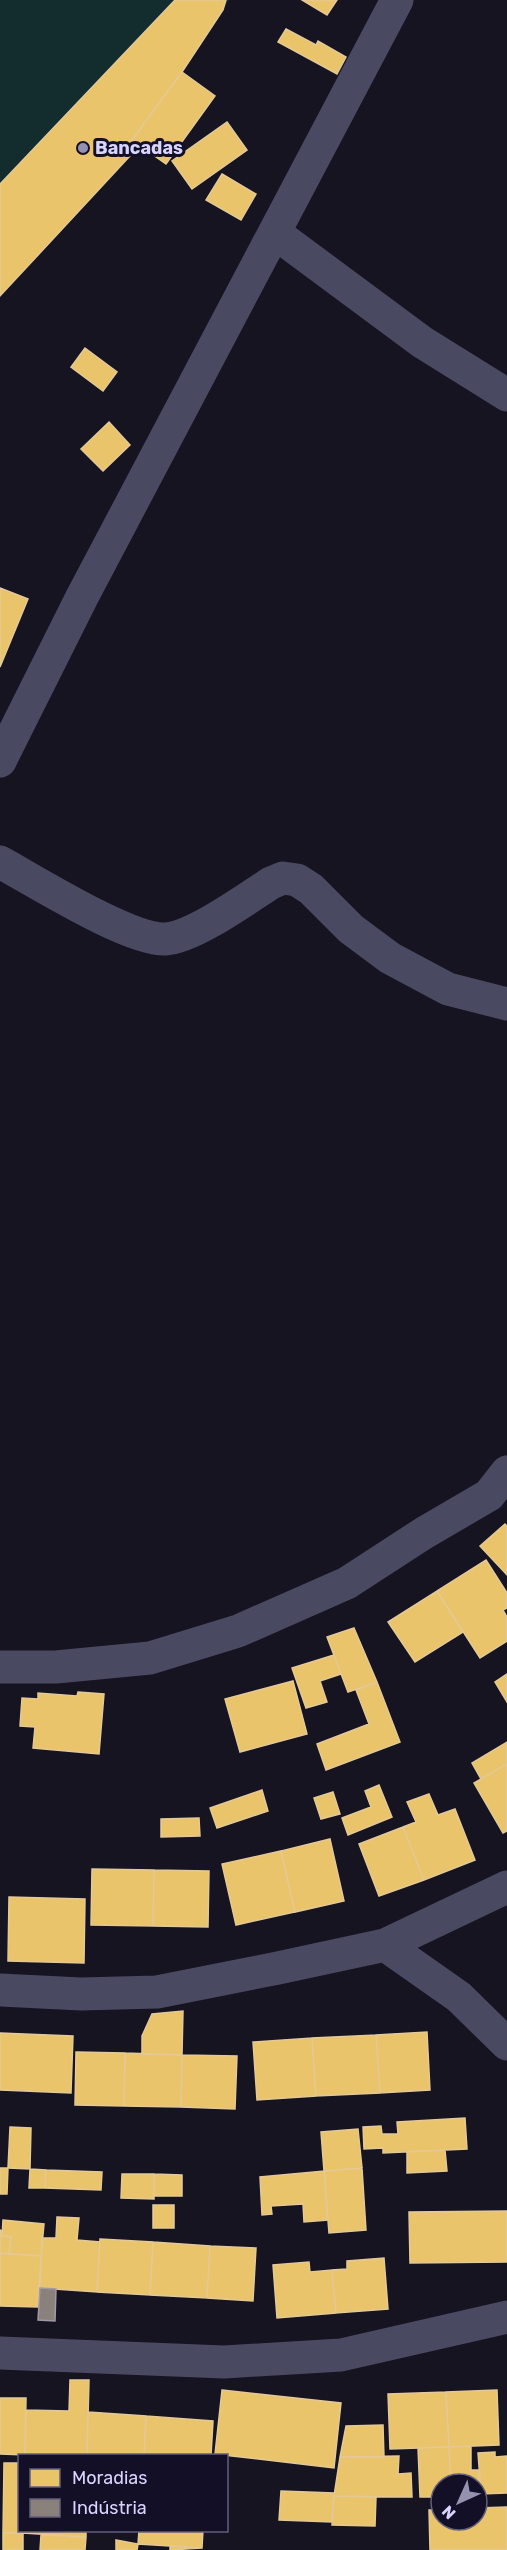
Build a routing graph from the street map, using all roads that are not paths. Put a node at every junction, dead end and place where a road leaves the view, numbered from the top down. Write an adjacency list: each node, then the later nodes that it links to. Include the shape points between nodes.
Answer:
1 (397, 0): 2 (street)
2 (275, 232): 3 (street, via 423,342); 4 (street)
3 (507, 395)
4 (0, 761)
5 (0, 862): 6 (street, via 128,932 166,939 202,926 271,883 283,878 297,880 390,958 448,989)
6 (507, 1004)
7 (501, 1494): 8 (street, via 424,1533 347,1583 238,1631 150,1658 56,1667)
8 (0, 1667)
9 (507, 1887): 10 (street)
10 (385, 1945): 11 (street, via 157,1992); 12 (street, via 459,1997)
11 (0, 1990)
12 (507, 2044)
13 (507, 2317): 14 (street, via 341,2355 224,2362)
14 (0, 2353)

